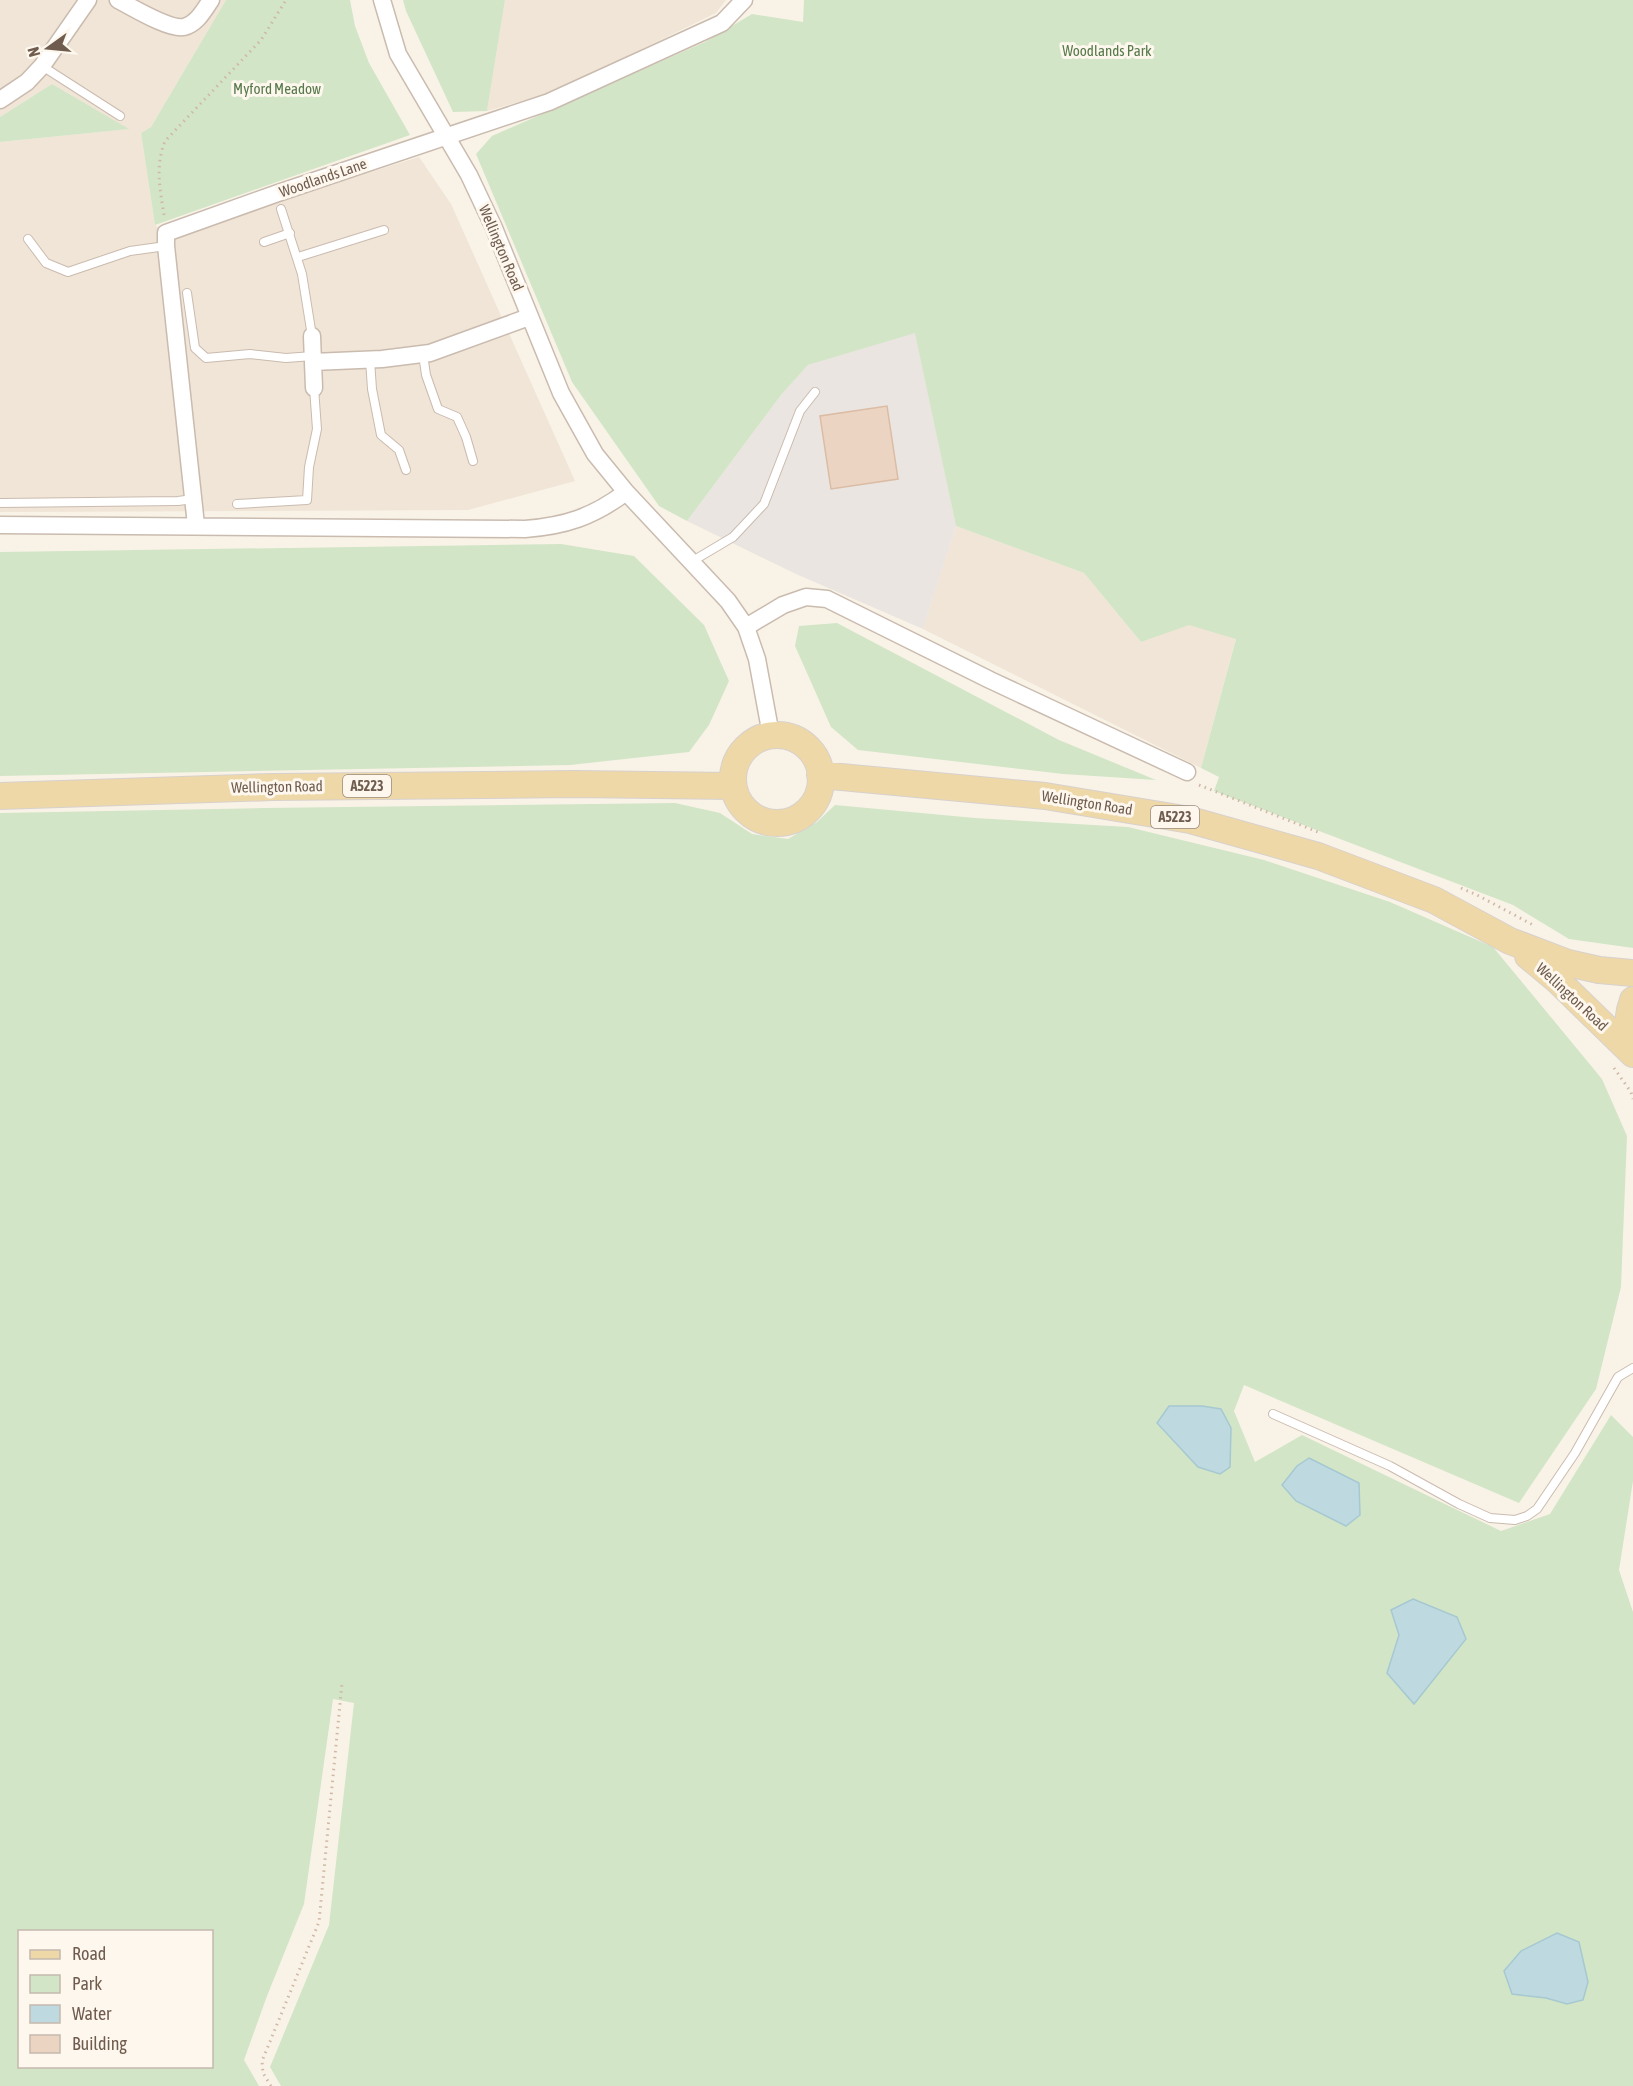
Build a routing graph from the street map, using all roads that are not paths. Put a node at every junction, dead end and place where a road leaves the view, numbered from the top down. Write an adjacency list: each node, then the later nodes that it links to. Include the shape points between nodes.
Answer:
1 (88, 0): 6 (street)
2 (118, 0): 3 (street, via 169,25 183,27 197,19)
3 (211, 0)
4 (382, 0): 9 (street, Wellington Road, via 398,54)
5 (744, 0): 9 (street, Woodlands Lane, via 722,23 549,102)
6 (42, 66): 7 (street); 8 (lane)
7 (0, 100)
8 (120, 116)
9 (447, 136): 14 (street, Woodlands Lane, via 278,193); 18 (street, Wellington Road, via 494,228)
10 (281, 209): 12 (lane)
11 (384, 230): 16 (lane)
12 (290, 233): 15 (lane); 16 (lane)
13 (28, 239): 14 (lane, via 46,262 68,272)
14 (166, 240): 28 (street)
15 (264, 242)
16 (298, 257): 19 (lane)
17 (187, 293): 21 (lane, via 195,348 206,358 250,354)
18 (529, 316): 20 (street); 27 (street, Wellington Road, via 561,393 595,454)
19 (312, 336): 21 (street)
20 (423, 354): 22 (street); 25 (lane, via 438,409 458,417)
21 (313, 359): 22 (street); 23 (street)
22 (370, 360): 26 (lane, via 381,435 399,450)
23 (314, 388): 30 (lane, via 317,429 307,500)
24 (815, 392): 33 (lane, via 800,411 764,504 733,537)
25 (473, 461)
26 (406, 471)
27 (626, 492): 32 (street, via 593,514 553,527); 33 (street, Wellington Road)
28 (194, 499): 29 (lane); 32 (street)
29 (0, 503)
30 (237, 504)
31 (0, 525): 32 (street)
32 (196, 525)
33 (691, 562): 34 (street, Wellington Road, via 728,601)
34 (746, 627): 35 (street, Wellington Road, via 757,659); 36 (street, via 783,605 807,597 827,599)
35 (771, 735): 37 (main road, via 798,741 817,761); 38 (main road, via 746,747 733,772)
36 (1187, 772)
37 (820, 775): 38 (main road, via 819,790 803,814 775,823 748,812 738,801); 40 (main road, Wellington Road / A5223, via 1045,796 1190,820 1329,860 1434,900)
38 (733, 786): 39 (main road, Wellington Road / A5223, via 273,786)
39 (0, 796)
40 (1510, 941): 41 (main road, Wellington Road / A5223, via 1568,963); 44 (main road, Wellington Road / A5223, via 1557,980)
41 (1633, 973)
42 (1633, 1000): 43 (main road, via 1628,1021)
43 (1633, 1048)
44 (1633, 1054)
45 (1633, 1368): 46 (lane, via 1618,1377 1575,1453 1537,1509 1515,1520 1490,1518 1390,1466)
46 (1273, 1414)

